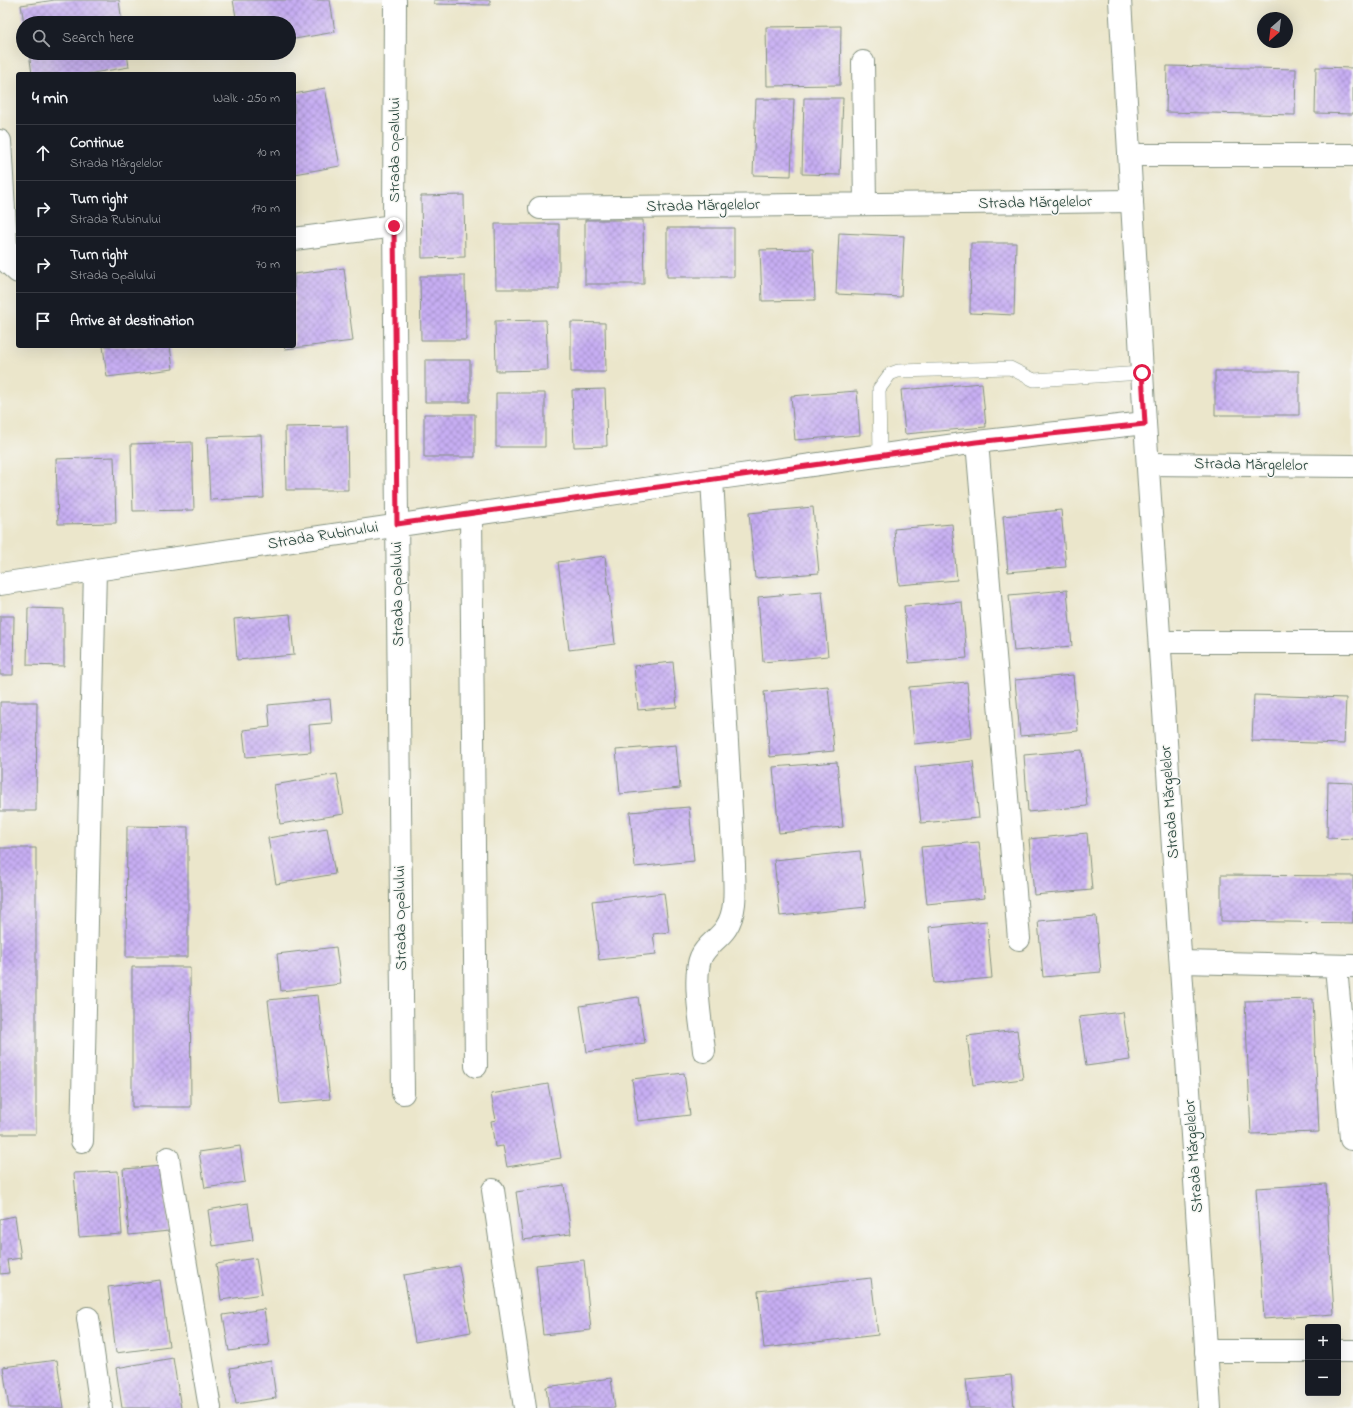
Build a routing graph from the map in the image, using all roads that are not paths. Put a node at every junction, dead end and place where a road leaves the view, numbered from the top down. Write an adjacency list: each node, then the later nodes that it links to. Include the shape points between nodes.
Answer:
1 (395, 0): 10 (street, Strada Opalului)
2 (1120, 0): 5 (street, Strada Mărgelelor)
3 (863, 62): 8 (street)
4 (0, 141): 12 (street, via 7,262)
5 (1129, 155): 6 (street); 7 (street, Strada Mărgelelor)
6 (1353, 155)
7 (1132, 201): 8 (street, Strada Mărgelelor); 13 (street, Strada Mărgelelor)
8 (865, 204): 9 (street, Strada Mărgelelor)
9 (540, 208)
10 (394, 226): 11 (street); 21 (street, Strada Opalului)
11 (296, 239)
12 (16, 270)
13 (1142, 373): 14 (street, Strada Mărgelelor); 16 (lane, via 1034,380 1010,368 898,371 890,374 879,389)
14 (1145, 424): 15 (street, Strada Rubinului); 17 (street, Strada Mărgelelor)
15 (976, 442): 16 (street, Strada Rubinului); 26 (street)
16 (880, 456): 19 (street, Strada Rubinului)
17 (1149, 464): 18 (street, Strada Mărgelelor); 24 (street, Strada Mărgelelor)
18 (1353, 466)
19 (712, 479): 20 (street, Strada Rubinului); 29 (street, via 734,905 726,928 711,942 701,957 697,971)
20 (471, 514): 21 (street, Strada Rubinului); 30 (street)
21 (397, 524): 22 (street, Strada Rubinului); 31 (street, Strada Opalului)
22 (96, 570): 23 (street, Strada Rubinului); 33 (street)
23 (0, 584)
24 (1160, 642): 25 (street); 27 (street, Strada Mărgelelor)
25 (1353, 642)
26 (1019, 939)
27 (1181, 962): 28 (street); 37 (street, Strada Mărgelelor)
28 (1345, 966): 32 (street)
29 (704, 1051)
30 (476, 1066)
31 (403, 1093)
32 (1351, 1139)
33 (82, 1141)
34 (168, 1158): 42 (street)
35 (493, 1190): 43 (street)
36 (88, 1318): 41 (street)
37 (1206, 1351): 38 (street); 44 (street, Strada Mărgelelor)
38 (1305, 1351)
39 (1341, 1351): 40 (street)
40 (1353, 1352)
41 (101, 1408)
42 (210, 1408)
43 (525, 1408)
44 (1210, 1408)

